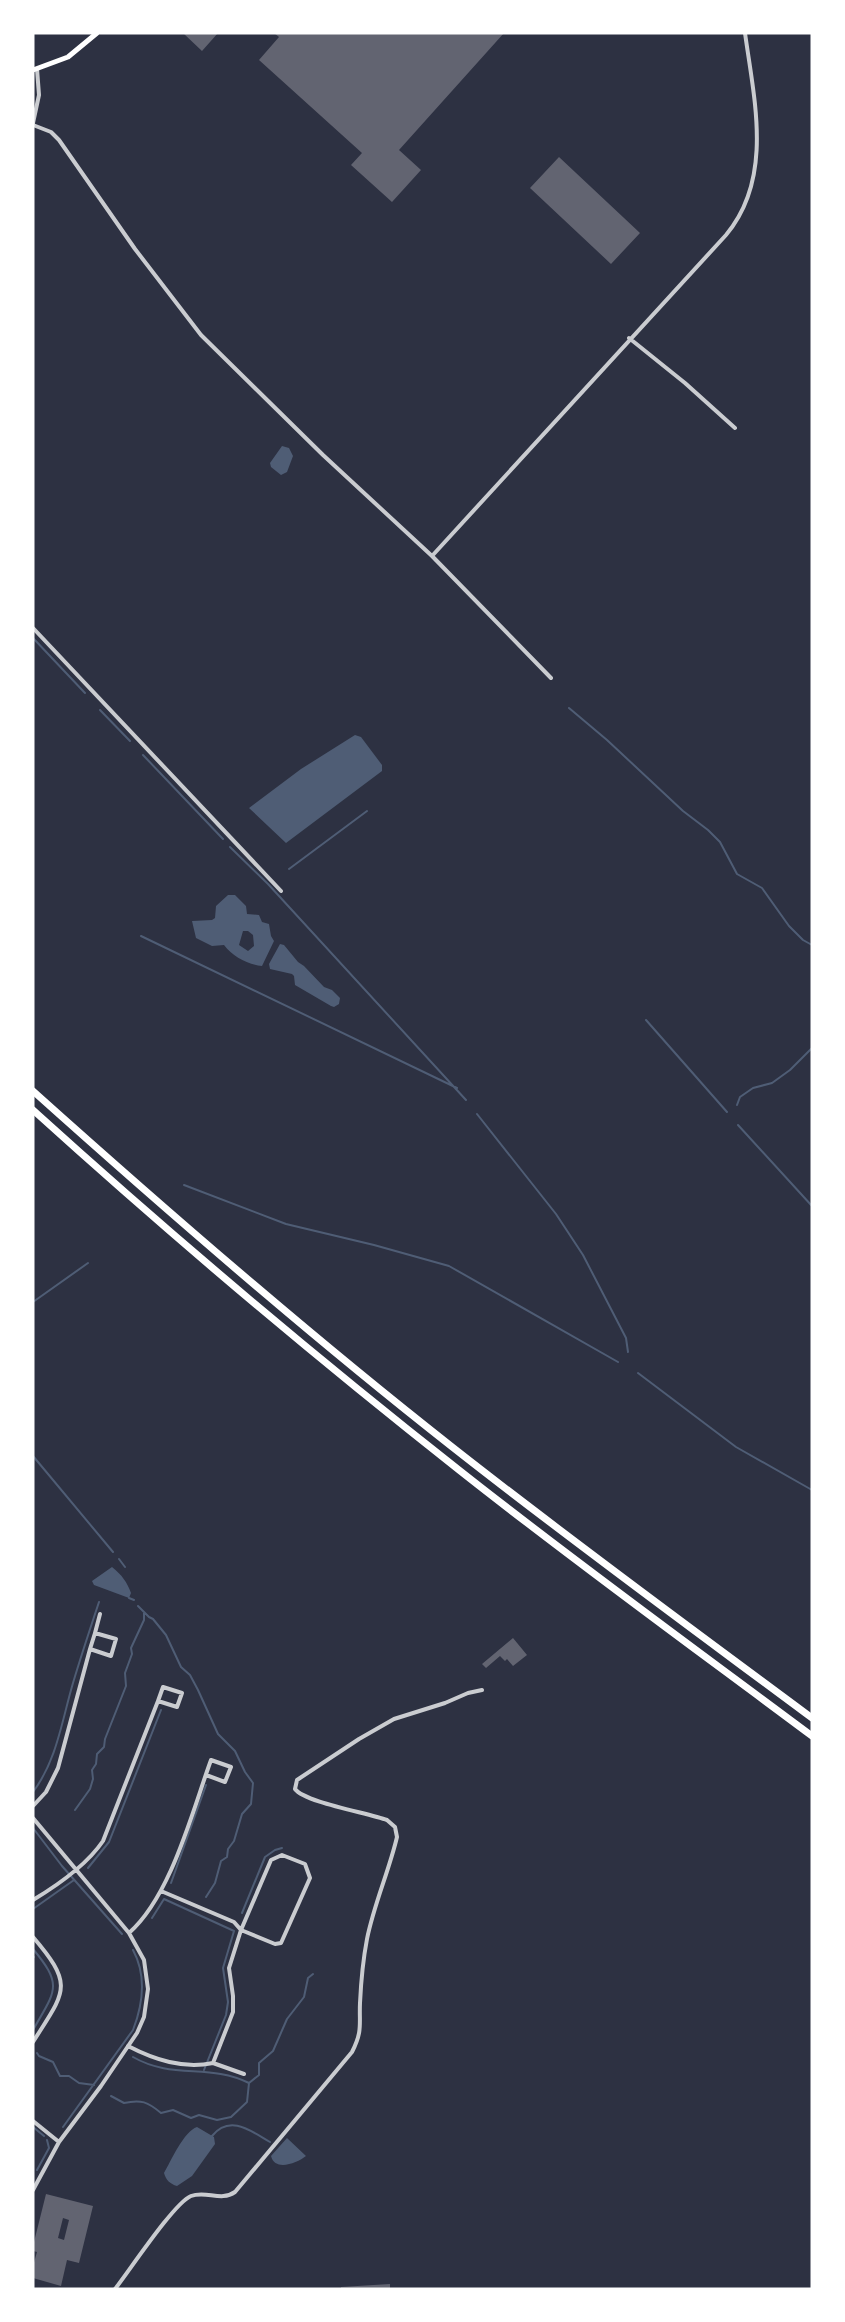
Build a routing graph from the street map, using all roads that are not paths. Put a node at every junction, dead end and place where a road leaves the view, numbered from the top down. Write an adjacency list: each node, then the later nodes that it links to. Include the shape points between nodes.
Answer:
1 (97, 33): 3 (main road, via 68,57)
2 (745, 33): 5 (street, via 757,136 756,160 746,201 726,235)
3 (35, 69): 4 (street, via 39,95)
4 (33, 124): 7 (street, via 59,140 201,335)
5 (629, 338): 6 (street); 7 (street)
6 (735, 428)
7 (432, 556): 9 (street)
8 (33, 627): 10 (street)
9 (551, 678)
10 (281, 891)
11 (33, 1091): 18 (highway, via 191,1232 406,1410)
12 (33, 1110): 19 (highway, via 182,1243 385,1411)
13 (100, 1614): 14 (street)
14 (95, 1633): 15 (street); 15 (street, via 116,1639 111,1656)
15 (90, 1649): 21 (street, via 58,1768 46,1792)
16 (482, 1690): 36 (street, via 394,1719 297,1780 297,1793 387,1820 395,1827 397,1837 362,1970 358,2040 241,2186 225,2197 198,2194 184,2200)
17 (158, 1701): 17 (street, via 177,1707 182,1693 163,1687); 23 (street, via 103,1841)
18 (812, 1718)
19 (812, 1736)
20 (206, 1775): 20 (street, via 225,1782 231,1767 211,1760); 24 (street)
21 (33, 1806)
22 (33, 1818): 23 (street)
23 (76, 1869): 25 (street); 27 (street)
24 (161, 1891): 26 (street, via 234,1922); 27 (street)
25 (33, 1900)
26 (241, 1930): 26 (street, via 271,1860 282,1855 305,1864 310,1878 281,1942 275,1944); 31 (street, via 229,1968 233,2012)
27 (129, 1933): 30 (street, via 144,1960 148,1989 144,2017)
28 (33, 1937): 29 (street, via 62,1980 58,1999)
29 (33, 2042)
30 (128, 2046): 31 (street, via 178,2064); 34 (street)
31 (213, 2062): 32 (street)
32 (244, 2074)
33 (33, 2121): 34 (street)
34 (59, 2142): 35 (street)
35 (33, 2190)
36 (115, 2289)

